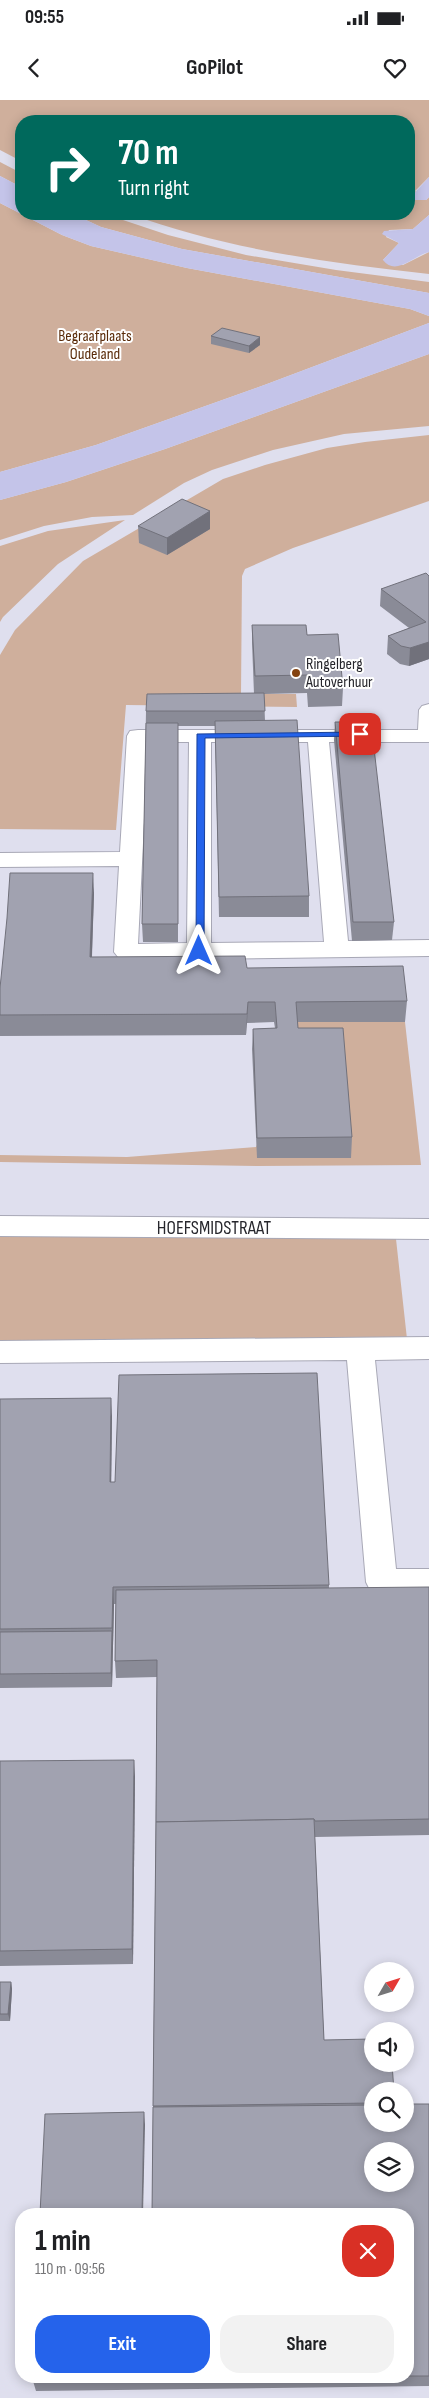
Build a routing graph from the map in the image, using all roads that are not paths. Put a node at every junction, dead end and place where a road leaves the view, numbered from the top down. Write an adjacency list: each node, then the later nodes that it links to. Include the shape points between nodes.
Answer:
1 (429, 710): 4 (street)
2 (318, 735): 3 (street); 4 (street); 8 (street)
3 (200, 736): 5 (street, via 138,736); 9 (street)
4 (429, 736)
5 (132, 859): 6 (street); 9 (street, via 126,952)
6 (0, 860)
7 (429, 948): 8 (street)
8 (337, 949): 9 (street)
9 (199, 951)
10 (0, 1226): 11 (street, HOEFSMIDSTRAAT)
11 (429, 1228)
12 (429, 1348): 13 (street)
13 (360, 1350): 14 (street); 15 (street, via 382,1582)
14 (0, 1352)
15 (429, 1582)

